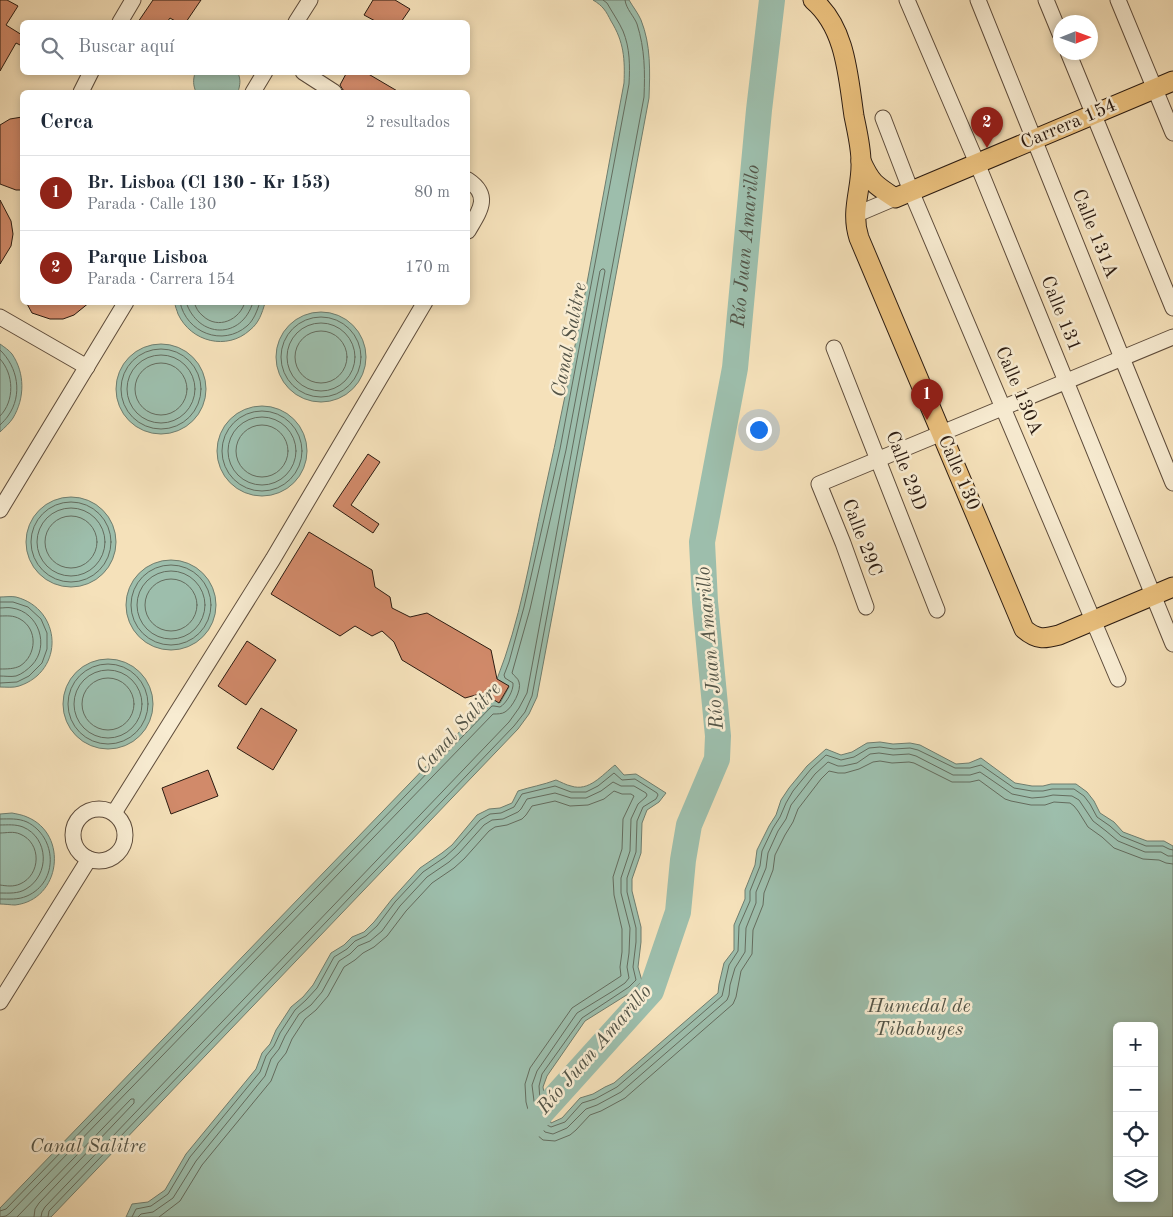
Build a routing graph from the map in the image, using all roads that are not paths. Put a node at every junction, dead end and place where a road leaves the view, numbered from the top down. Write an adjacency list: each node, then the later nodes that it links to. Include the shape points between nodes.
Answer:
1 (133, 0): 9 (street)
2 (310, 0): 10 (street)
3 (813, 0): 24 (main road, via 830,19 841,44)
4 (907, 0): 25 (street, Calle 131)
5 (978, 0): 23 (street, Calle 131A)
6 (1046, 0): 8 (street)
7 (1118, 0): 16 (street)
8 (1053, 17)
9 (121, 20)
10 (297, 20)
11 (1071, 60): 20 (street)
12 (89, 75): 17 (street)
13 (263, 75): 18 (street)
14 (308, 75): 19 (street)
15 (1173, 81): 16 (main road, Carrera 154)
16 (1155, 89): 20 (main road, Carrera 154); 22 (street)
17 (82, 90)
18 (254, 90)
19 (331, 90)
20 (1094, 114): 23 (main road, Carrera 154); 32 (street)
21 (883, 118): 27 (street, Calle 130A)
22 (1173, 132)
23 (1035, 139): 25 (main road, Carrera 154); 36 (street, Calle 131A)
24 (861, 161): 27 (main road, via 872,181 882,190); 28 (main road, Calle 130)
25 (978, 163): 27 (main road, Carrera 154); 38 (street, Calle 131)
26 (470, 182): 29 (street, via 482,197 480,210)
27 (903, 195): 28 (street, Carrera 154); 39 (street, Calle 130A)
28 (855, 215): 40 (main road, Calle 130, via 859,238)
29 (470, 228)
30 (124, 305): 37 (street)
31 (423, 305): 51 (street, via 273,559)
32 (1173, 308)
33 (0, 317): 37 (street)
34 (1173, 337): 36 (street)
35 (834, 348): 41 (street, Calle 29D)
36 (1122, 358): 38 (street); 42 (street, Calle 131A)
37 (87, 367): 43 (street)
38 (1066, 382): 39 (street); 45 (street, Calle 131)
39 (1003, 408): 40 (street); 48 (street, Calle 130A)
40 (941, 433): 41 (street); 48 (main road, Calle 130, via 1024,629 1041,638 1059,635)
41 (878, 459): 46 (street, Calle 29C, via 819,484); 47 (street, Calle 29D)
42 (1173, 482)
43 (0, 510)
44 (1173, 587): 45 (main road)
45 (1153, 595): 48 (main road); 49 (street, Calle 131)
46 (866, 606)
47 (937, 610)
48 (1094, 621): 50 (street, Calle 130A)
49 (1173, 644)
50 (1118, 680)
51 (114, 813): 52 (street, via 125,828 122,848 108,860); 52 (street, via 105,809 86,812 74,827 75,846)
52 (89, 859): 53 (street)
53 (0, 1002)

